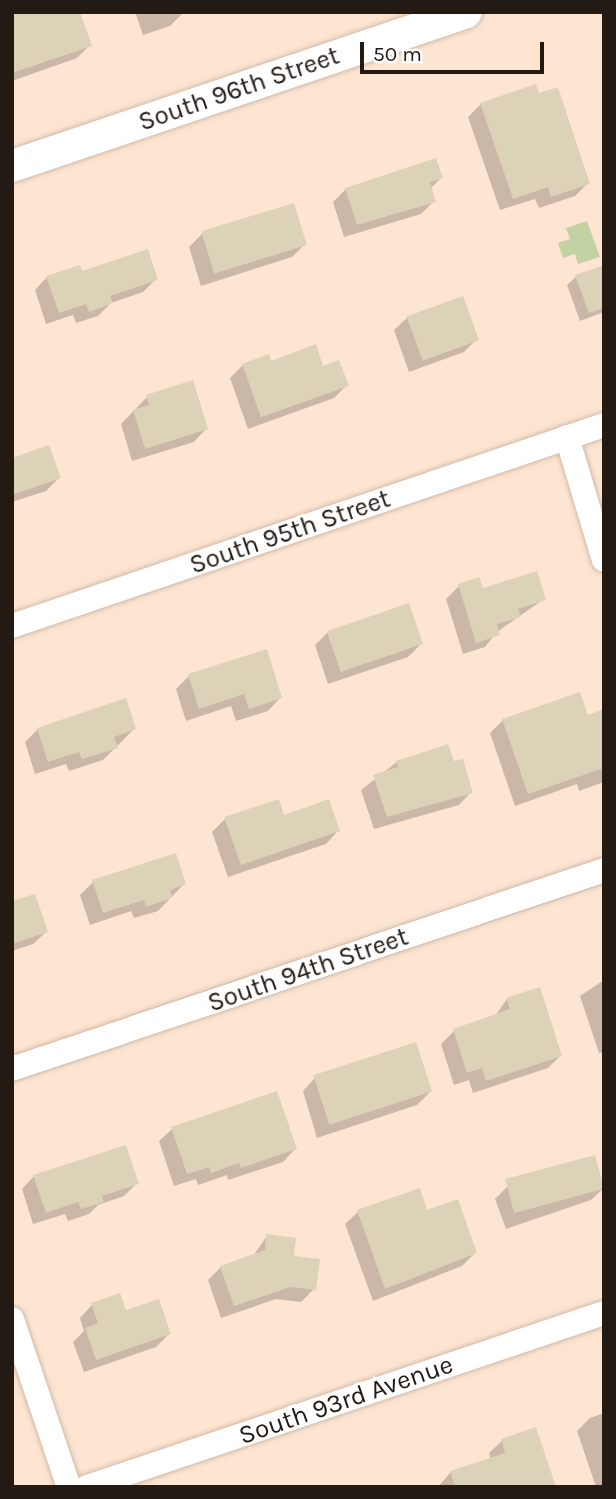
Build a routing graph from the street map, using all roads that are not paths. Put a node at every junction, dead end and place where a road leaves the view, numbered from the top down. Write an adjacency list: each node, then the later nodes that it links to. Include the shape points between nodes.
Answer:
1 (466, 12): 2 (street, South 96th Street)
2 (12, 166)
3 (604, 425): 4 (street, South 95th Street)
4 (567, 437): 5 (street); 6 (street, South 95th Street)
5 (604, 560)
6 (12, 626)
7 (604, 870): 8 (street, South 94th Street)
8 (12, 1069)
9 (604, 1313): 12 (street, South 93rd Avenue)
10 (12, 1319): 11 (street)
11 (69, 1487)
12 (87, 1487)

